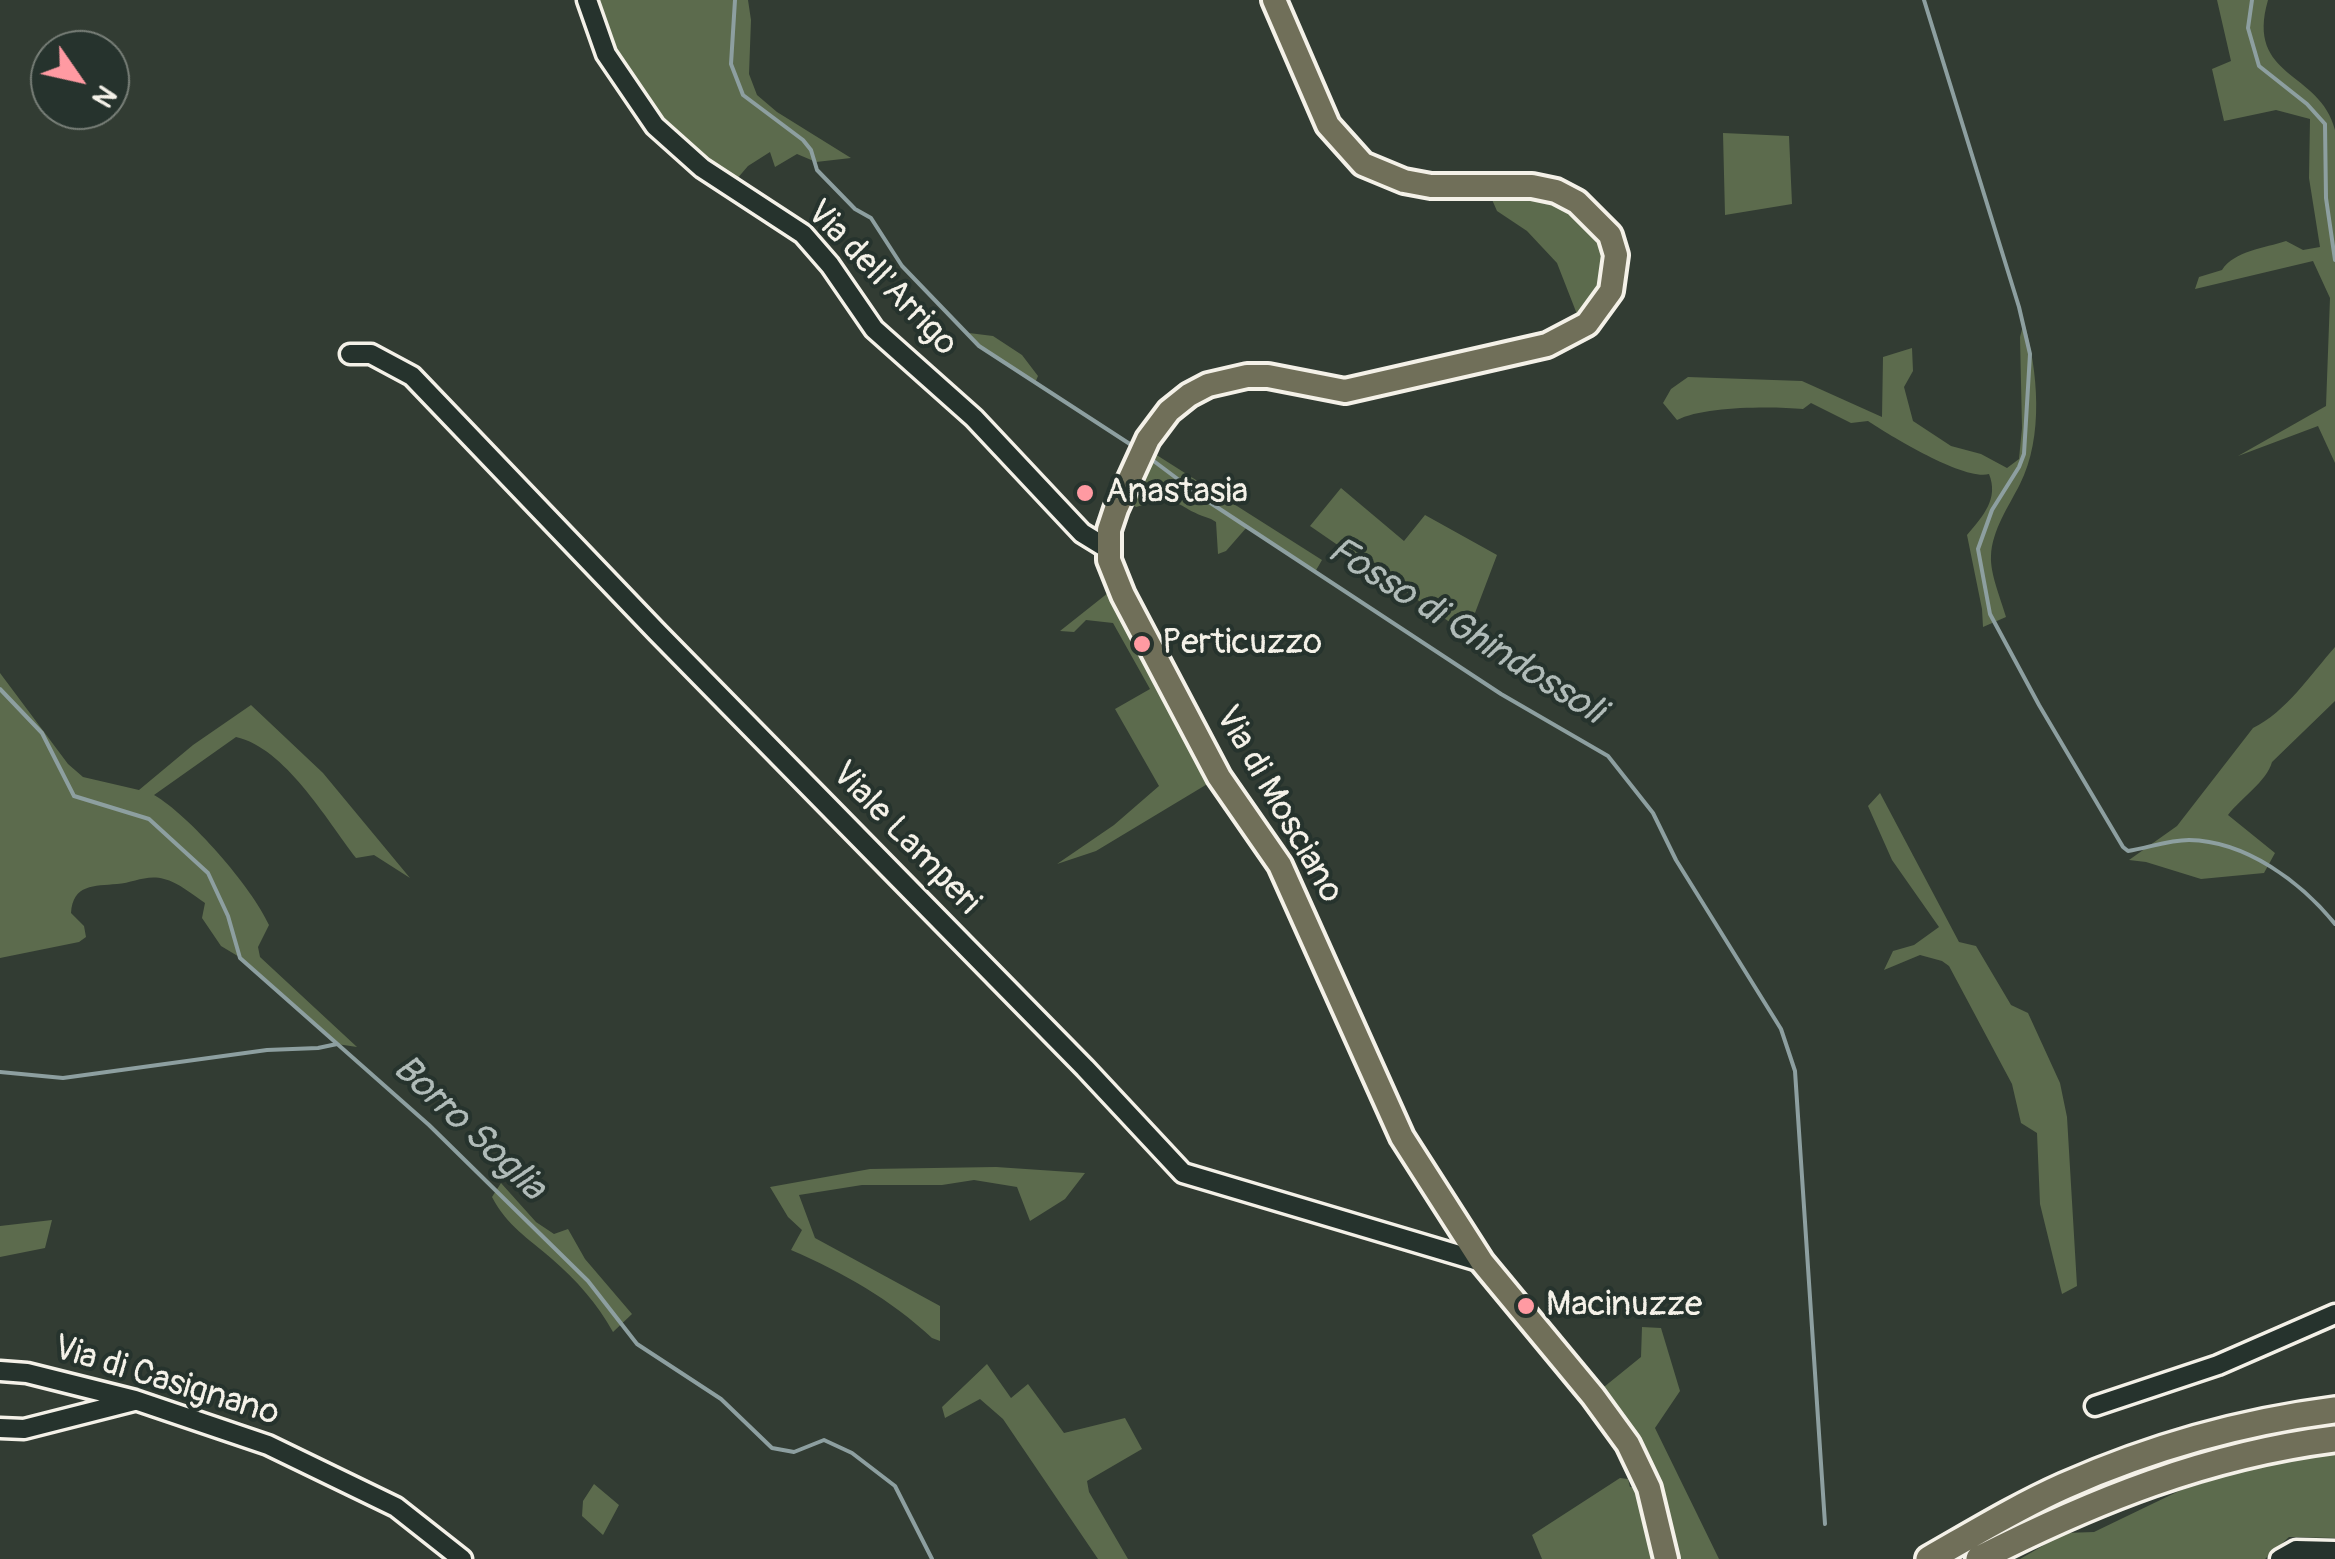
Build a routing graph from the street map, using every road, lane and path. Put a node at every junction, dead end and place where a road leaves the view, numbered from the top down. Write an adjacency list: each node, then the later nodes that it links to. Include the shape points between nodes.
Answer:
1 (587, 0): 4 (street, Via dell'Arrigo, via 606,54 654,126 702,168 803,234 874,329 974,418 1082,533)
2 (1274, 0): 4 (main road, via 1328,125 1363,164 1432,186 1556,191 1610,235 1616,255 1611,290 1587,324 1547,344 1375,386 1345,390 1268,376 1228,378 1188,395 1140,455 1116,509)
3 (350, 354): 5 (street, Viale Lamperi, via 371,354 412,376 1183,1173)
4 (1108, 549): 5 (main road, Via di Mosciano, via 1114,578 1219,777 1280,865 1402,1137)
5 (1482, 1262): 15 (main road, Via di Mosciano, via 1628,1444 1650,1488)
6 (2335, 1314): 9 (street, via 2218,1365)
7 (0, 1371): 8 (street, Via di Casignano)
8 (135, 1400): 11 (street, via 24,1429); 14 (street, Via di Casignano, via 268,1445 396,1507)
9 (2096, 1406)
10 (2335, 1410): 16 (highway, via 2253,1424 2137,1457 2062,1487)
11 (0, 1428)
12 (2335, 1439): 17 (highway, via 2142,1484)
13 (2335, 1551): 18 (street, via 2296,1550)
14 (462, 1559)
15 (1666, 1559)
16 (1929, 1559)
17 (1979, 1559)
18 (2280, 1559)

